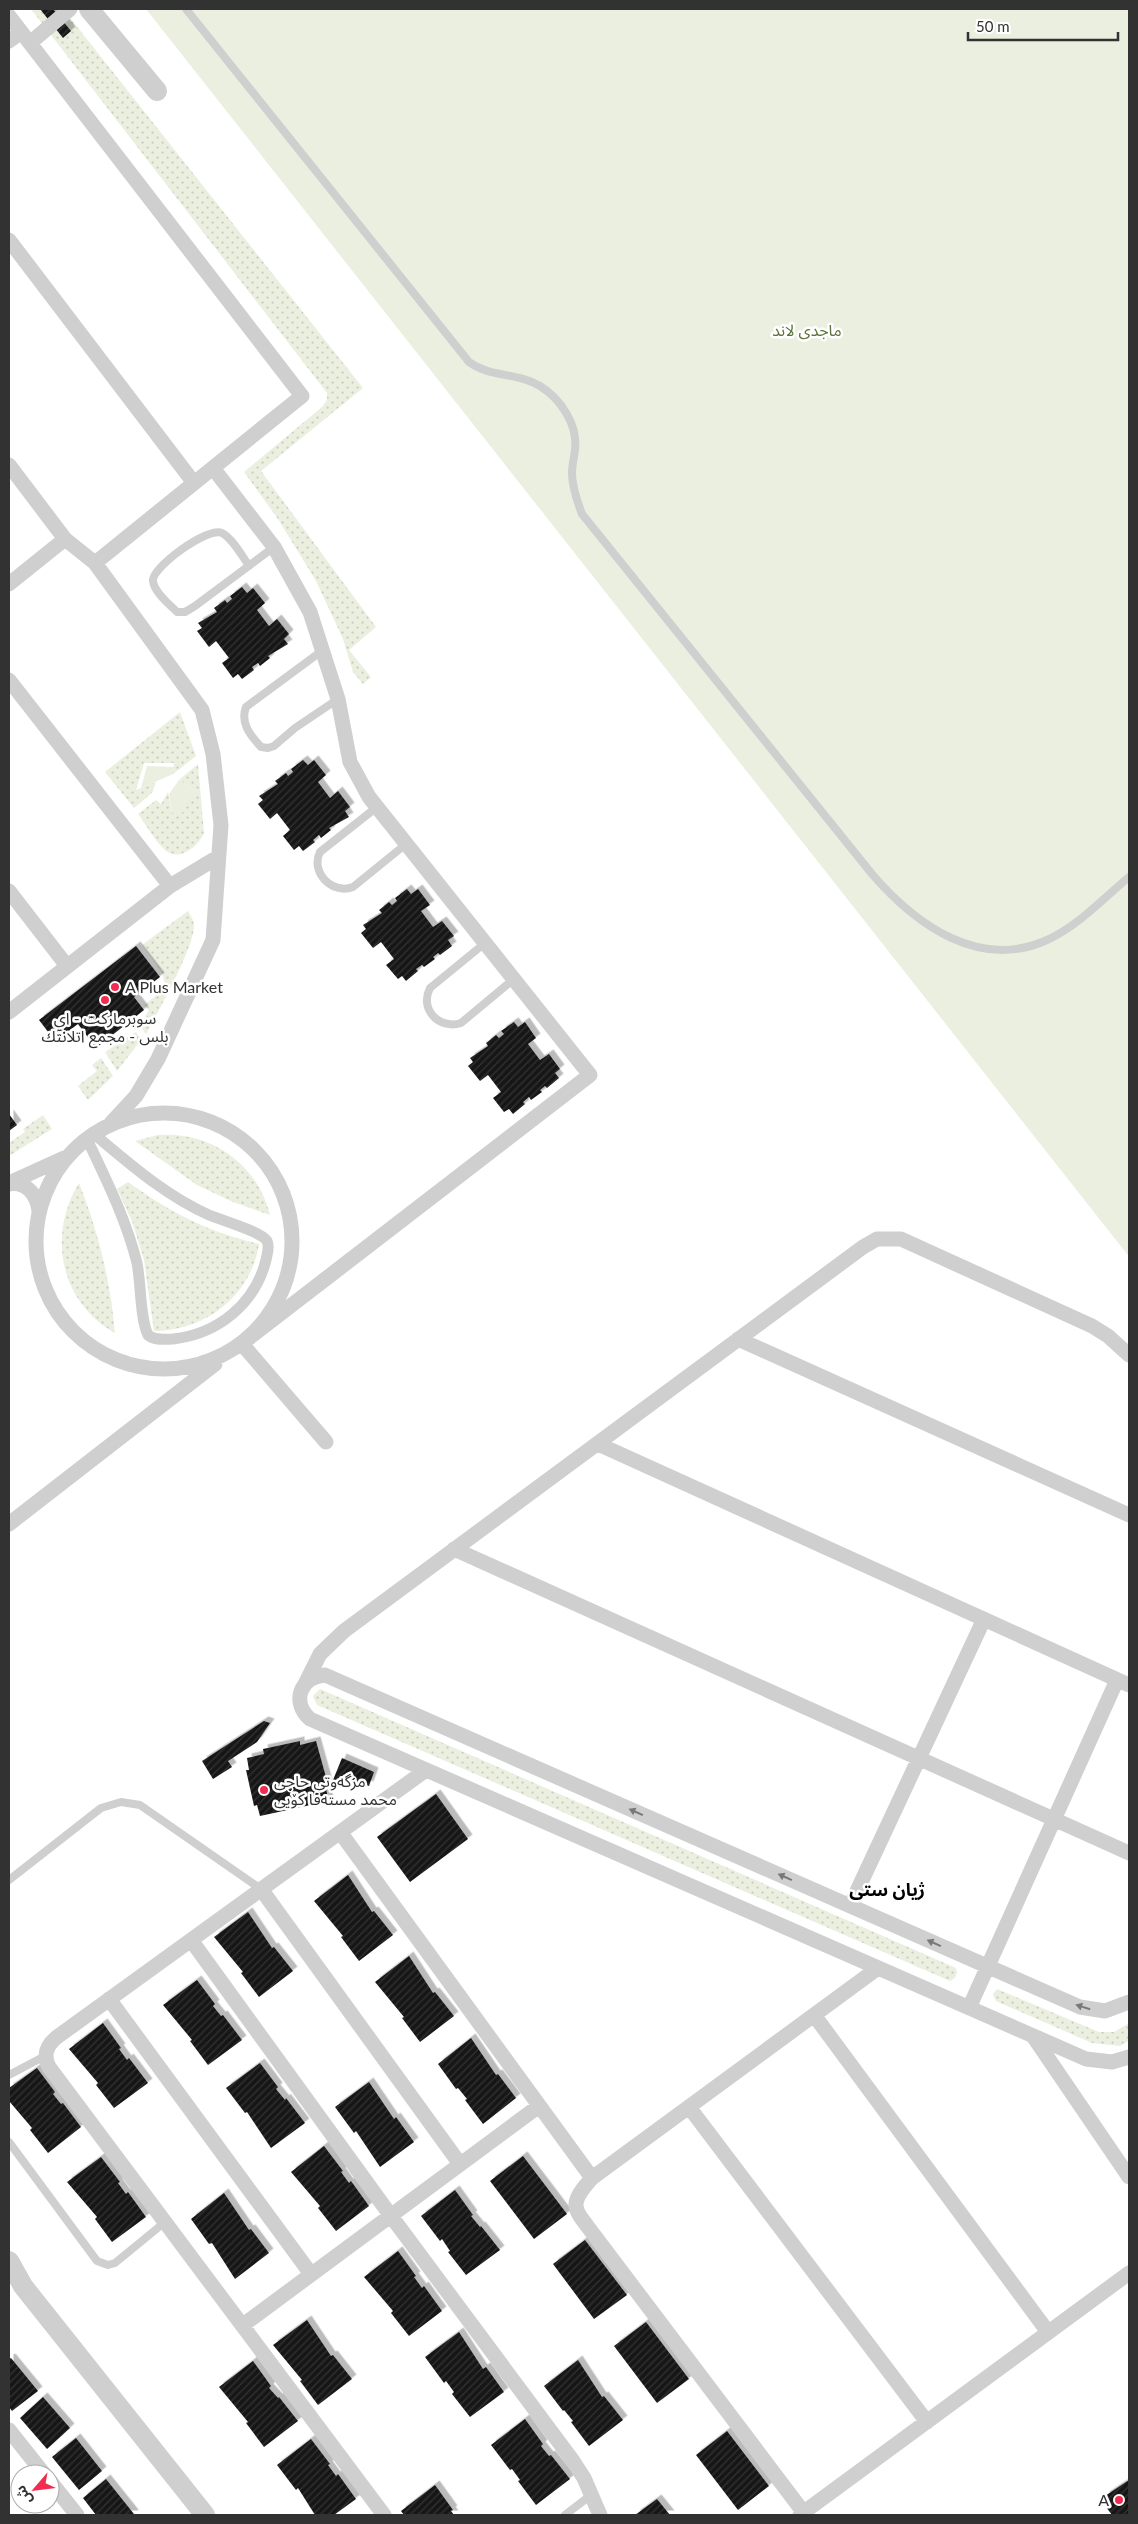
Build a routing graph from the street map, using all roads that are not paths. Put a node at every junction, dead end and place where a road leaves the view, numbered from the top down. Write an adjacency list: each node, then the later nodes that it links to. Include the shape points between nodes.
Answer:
1 (16, 9): 5 (street)
2 (70, 9): 6 (street)
3 (89, 9): 7 (street)
4 (186, 9): 23 (lane, via 469,362 493,374 530,381 559,402 572,424 574,487 582,514 897,901 927,925 957,942 987,949 1017,949 1061,932)
5 (9, 16): 6 (street)
6 (20, 39): 10 (street, via 302,396)
7 (157, 91)
8 (9, 240): 11 (street)
9 (9, 466): 12 (street)
10 (213, 468): 11 (street); 13 (street)
11 (194, 483): 14 (street)
12 (65, 539): 14 (street); 16 (street)
13 (274, 547): 15 (lane); 17 (street, via 310,612)
14 (95, 563): 22 (street, via 202,710 213,754 218,794 221,825)
15 (249, 566): 15 (lane, via 185,612 177,612 169,605 152,580 162,565 214,531 222,533)
16 (9, 584)
17 (324, 650): 19 (street); 19 (lane, via 246,707 243,714 245,725 261,747 268,748)
18 (9, 680): 24 (street)
19 (338, 699): 20 (street, via 350,762)
20 (377, 806): 21 (street); 21 (lane, via 320,852 316,860 317,869 335,889 344,890 353,887)
21 (406, 844): 26 (street)
22 (218, 857): 24 (street); 30 (street, via 213,940)
23 (1129, 878)
24 (170, 886): 27 (street)
25 (9, 891): 27 (street)
26 (485, 943): 28 (street); 28 (lane, via 430,988 426,996 427,1005 435,1017 451,1026 461,1023)
27 (67, 966): 29 (street)
28 (514, 980): 38 (street, via 590,1075)
29 (9, 1012)
30 (147, 1076): 31 (street, via 145,1096 152,1107); 32 (street, via 136,1096)
31 (166, 1113): 32 (street, via 135,1116); 38 (street, via 205,1120 237,1136 269,1167 285,1199 292,1243 287,1278 272,1311)
32 (109, 1125): 33 (street)
33 (90, 1136): 33 (street, via 130,1239 148,1335 157,1339 184,1337 208,1330 229,1317 247,1299 260,1278 268,1252 267,1240 181,1200); 34 (street)
34 (67, 1157): 35 (street); 36 (street, via 48,1187)
35 (9, 1184): 36 (street, via 20,1184 32,1192)
36 (39, 1212): 38 (street, via 36,1250 44,1287 63,1320 91,1347 125,1364 163,1370 200,1365)
37 (738, 1339): 39 (street, via 863,1247 877,1239 893,1238 1092,1326); 41 (street); 42 (street)
38 (242, 1343): 40 (street); 43 (street)
39 (1129, 1355)
40 (326, 1442)
41 (598, 1444): 44 (street); 45 (street)
42 (1129, 1515)
43 (9, 1524)
44 (454, 1548): 47 (street, via 332,1642 320,1654); 48 (street)
45 (984, 1619): 46 (street); 48 (street)
46 (1123, 1682): 50 (street)
47 (304, 1684): 49 (street, via 300,1690 300,1706 310,1719); 55 (street, one-way to 47, via 325,1675 310,1678)
48 (919, 1758): 50 (street); 55 (street)
49 (426, 1770): 51 (street); 58 (street)
50 (1054, 1819): 52 (street); 57 (street)
51 (340, 1832): 54 (street); 67 (street)
52 (1129, 1853)
53 (9, 1880): 54 (lane, via 101,1808 120,1802 140,1805)
54 (261, 1889): 56 (street); 70 (street)
55 (850, 1906): 57 (street, one-way to 55)
56 (191, 1940): 59 (street); 73 (street)
57 (988, 1967): 60 (street, one-way to 57, via 1118,2008 1092,2010); 61 (street)
58 (878, 1968): 61 (street); 62 (street)
59 (109, 1999): 64 (street, via 52,2041); 77 (street)
60 (1129, 2002)
61 (969, 2008): 63 (street)
62 (814, 2015): 68 (street); 80 (street)
63 (1033, 2036): 65 (street, via 1099,2062); 71 (street)
64 (45, 2056): 66 (lane); 74 (street, via 49,2067)
65 (1129, 2057)
66 (9, 2075)
67 (539, 2106): 70 (street); 72 (street)
68 (689, 2107): 72 (street); 81 (street)
69 (9, 2142): 74 (lane, via 102,2264 115,2263)
70 (460, 2164): 73 (street)
71 (1129, 2177)
72 (592, 2178): 87 (street, via 577,2194 578,2213)
73 (390, 2216): 77 (street); 84 (street, via 574,2462)
74 (165, 2222): 79 (street)
75 (9, 2261): 78 (street)
76 (1129, 2273): 80 (street)
77 (311, 2274): 79 (street)
78 (16, 2281): 88 (street)
79 (243, 2325): 89 (street)
80 (1048, 2332): 81 (street)
81 (926, 2422): 87 (street)
82 (9, 2430): 83 (street)
83 (36, 2464)
84 (591, 2495): 90 (lane); 91 (street)
85 (60, 2497): 86 (street)
86 (69, 2512)
87 (802, 2514)
88 (205, 2515)
89 (384, 2515)
90 (565, 2515)
91 (600, 2515)

